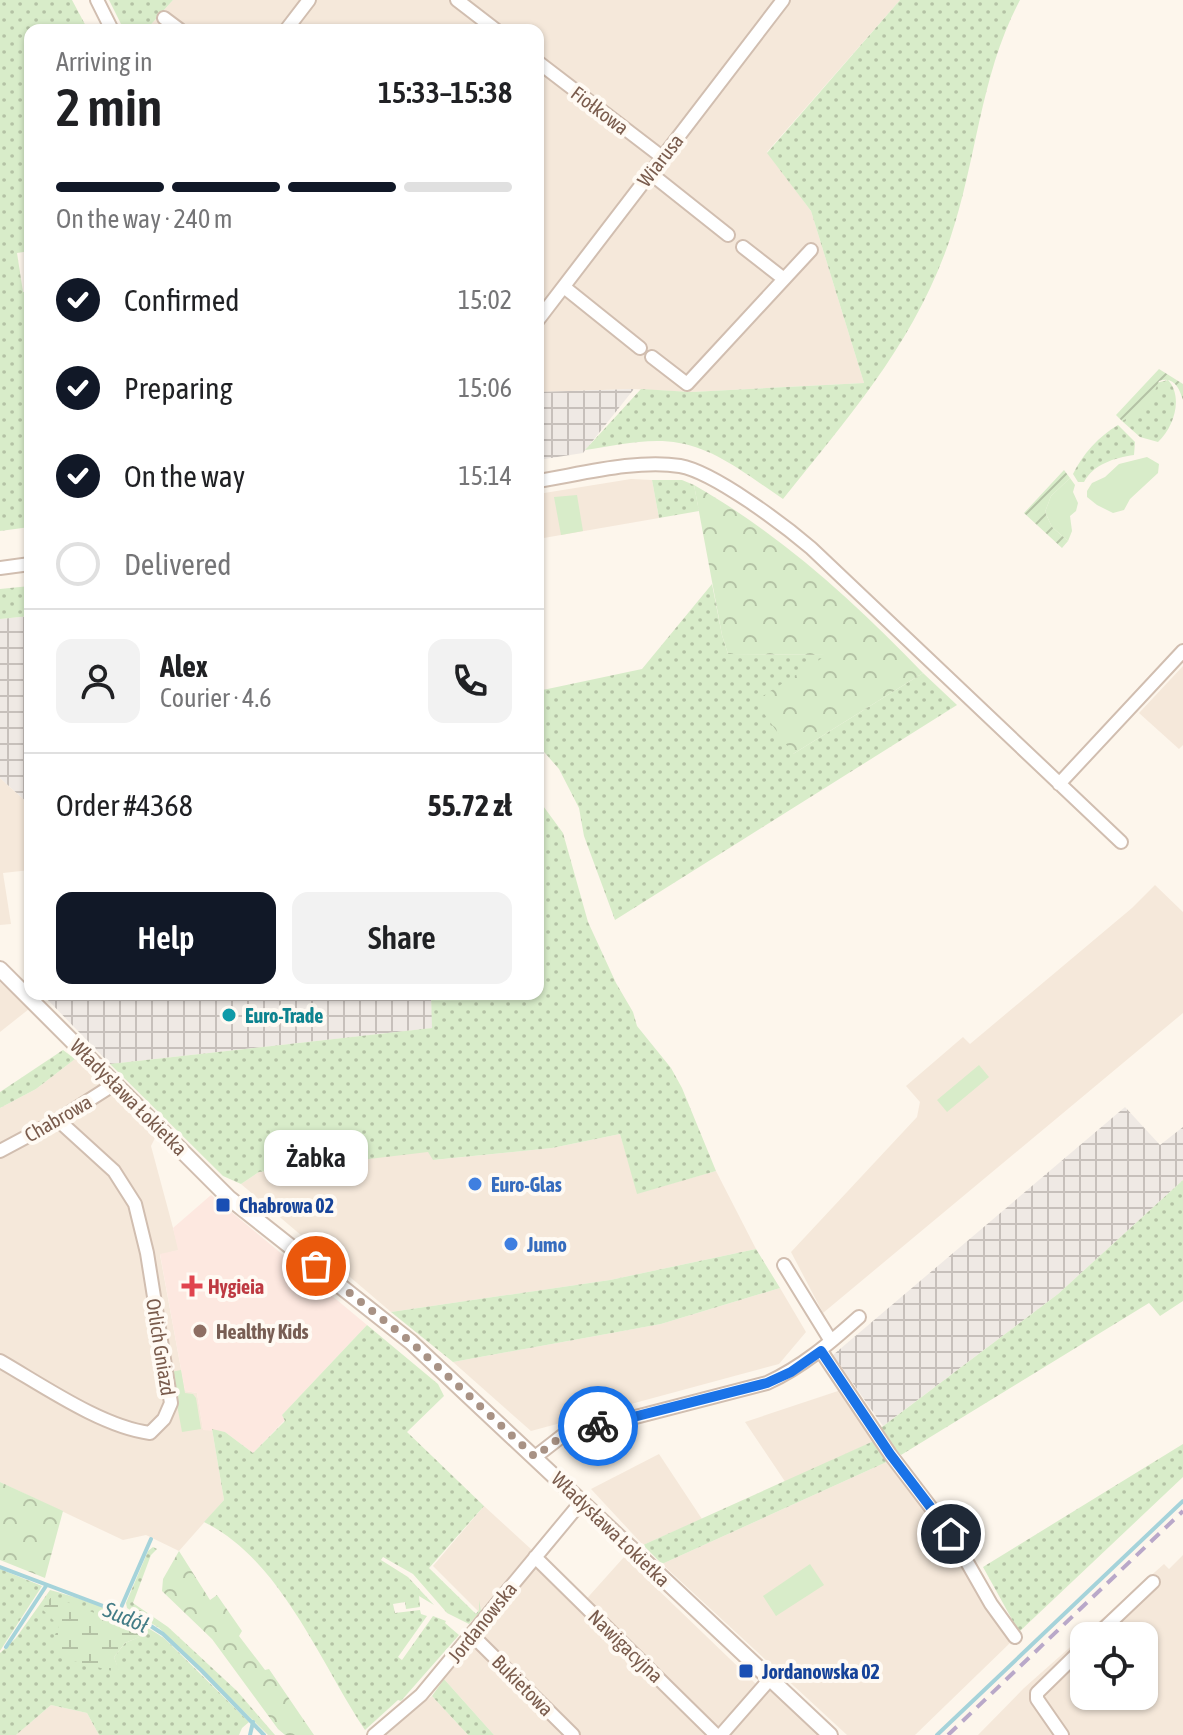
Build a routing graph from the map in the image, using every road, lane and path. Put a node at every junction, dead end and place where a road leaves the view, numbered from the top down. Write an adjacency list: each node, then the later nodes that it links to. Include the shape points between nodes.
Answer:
1 (97, 0): 6 (street)
2 (309, 0): 8 (street)
3 (457, 0): 9 (street)
4 (779, 2): 11 (street, Wiarusa)
5 (164, 18): 7 (street)
6 (109, 24)
7 (172, 24)
8 (291, 24)
9 (488, 24)
10 (544, 67): 11 (street, Fiołkowa)
11 (662, 157): 12 (street, Wiarusa)
12 (650, 173): 13 (street); 17 (street, Wiarusa)
13 (728, 235)
14 (743, 247): 16 (street)
15 (811, 250): 16 (street)
16 (784, 279): 20 (street, via 687,384)
17 (564, 287): 18 (street, Wiarusa); 19 (street)
18 (544, 308)
19 (640, 348)
20 (652, 357)
21 (544, 480): 25 (street, via 661,464 710,477 811,548)
22 (24, 565): 23 (street)
23 (0, 568)
24 (1183, 651): 25 (street)
25 (1059, 784): 26 (street)
26 (1121, 842)
27 (0, 969): 28 (street, Władysława Łokietka)
28 (24, 993)
29 (32, 1000): 30 (street, Władysława Łokietka)
30 (116, 1083): 31 (street, Chabrowa); 37 (street, Władysława Łokietka, via 229,1198 411,1342)
31 (58, 1120): 32 (street, Chabrowa); 36 (street, Orlich Gniazd, via 114,1171 135,1204 171,1403 150,1433 129,1430)
32 (0, 1151)
33 (784, 1265): 35 (street)
34 (859, 1317): 35 (street)
35 (826, 1346): 37 (street, via 767,1383 562,1436); 43 (street, via 890,1454 951,1534)
36 (0, 1361)
37 (535, 1457): 38 (street, Władysława Łokietka)
38 (582, 1501): 39 (street, Jordanowska); 45 (street, Władysława Łokietka)
39 (535, 1557): 42 (street, Jordanowska); 48 (street, Nawigacyjna)
40 (1153, 1582): 41 (street)
41 (1111, 1622)
42 (472, 1635): 46 (street, Jordanowska, via 421,1695); 47 (street, Bukietowa)
43 (1015, 1637)
44 (1070, 1661): 50 (street, via 1037,1693)
45 (770, 1679): 48 (street, Nawigacyjna); 49 (street, Władysława Łokietka)
46 (374, 1735)
47 (573, 1735)
48 (718, 1735)
49 (830, 1735)
50 (1062, 1735)

